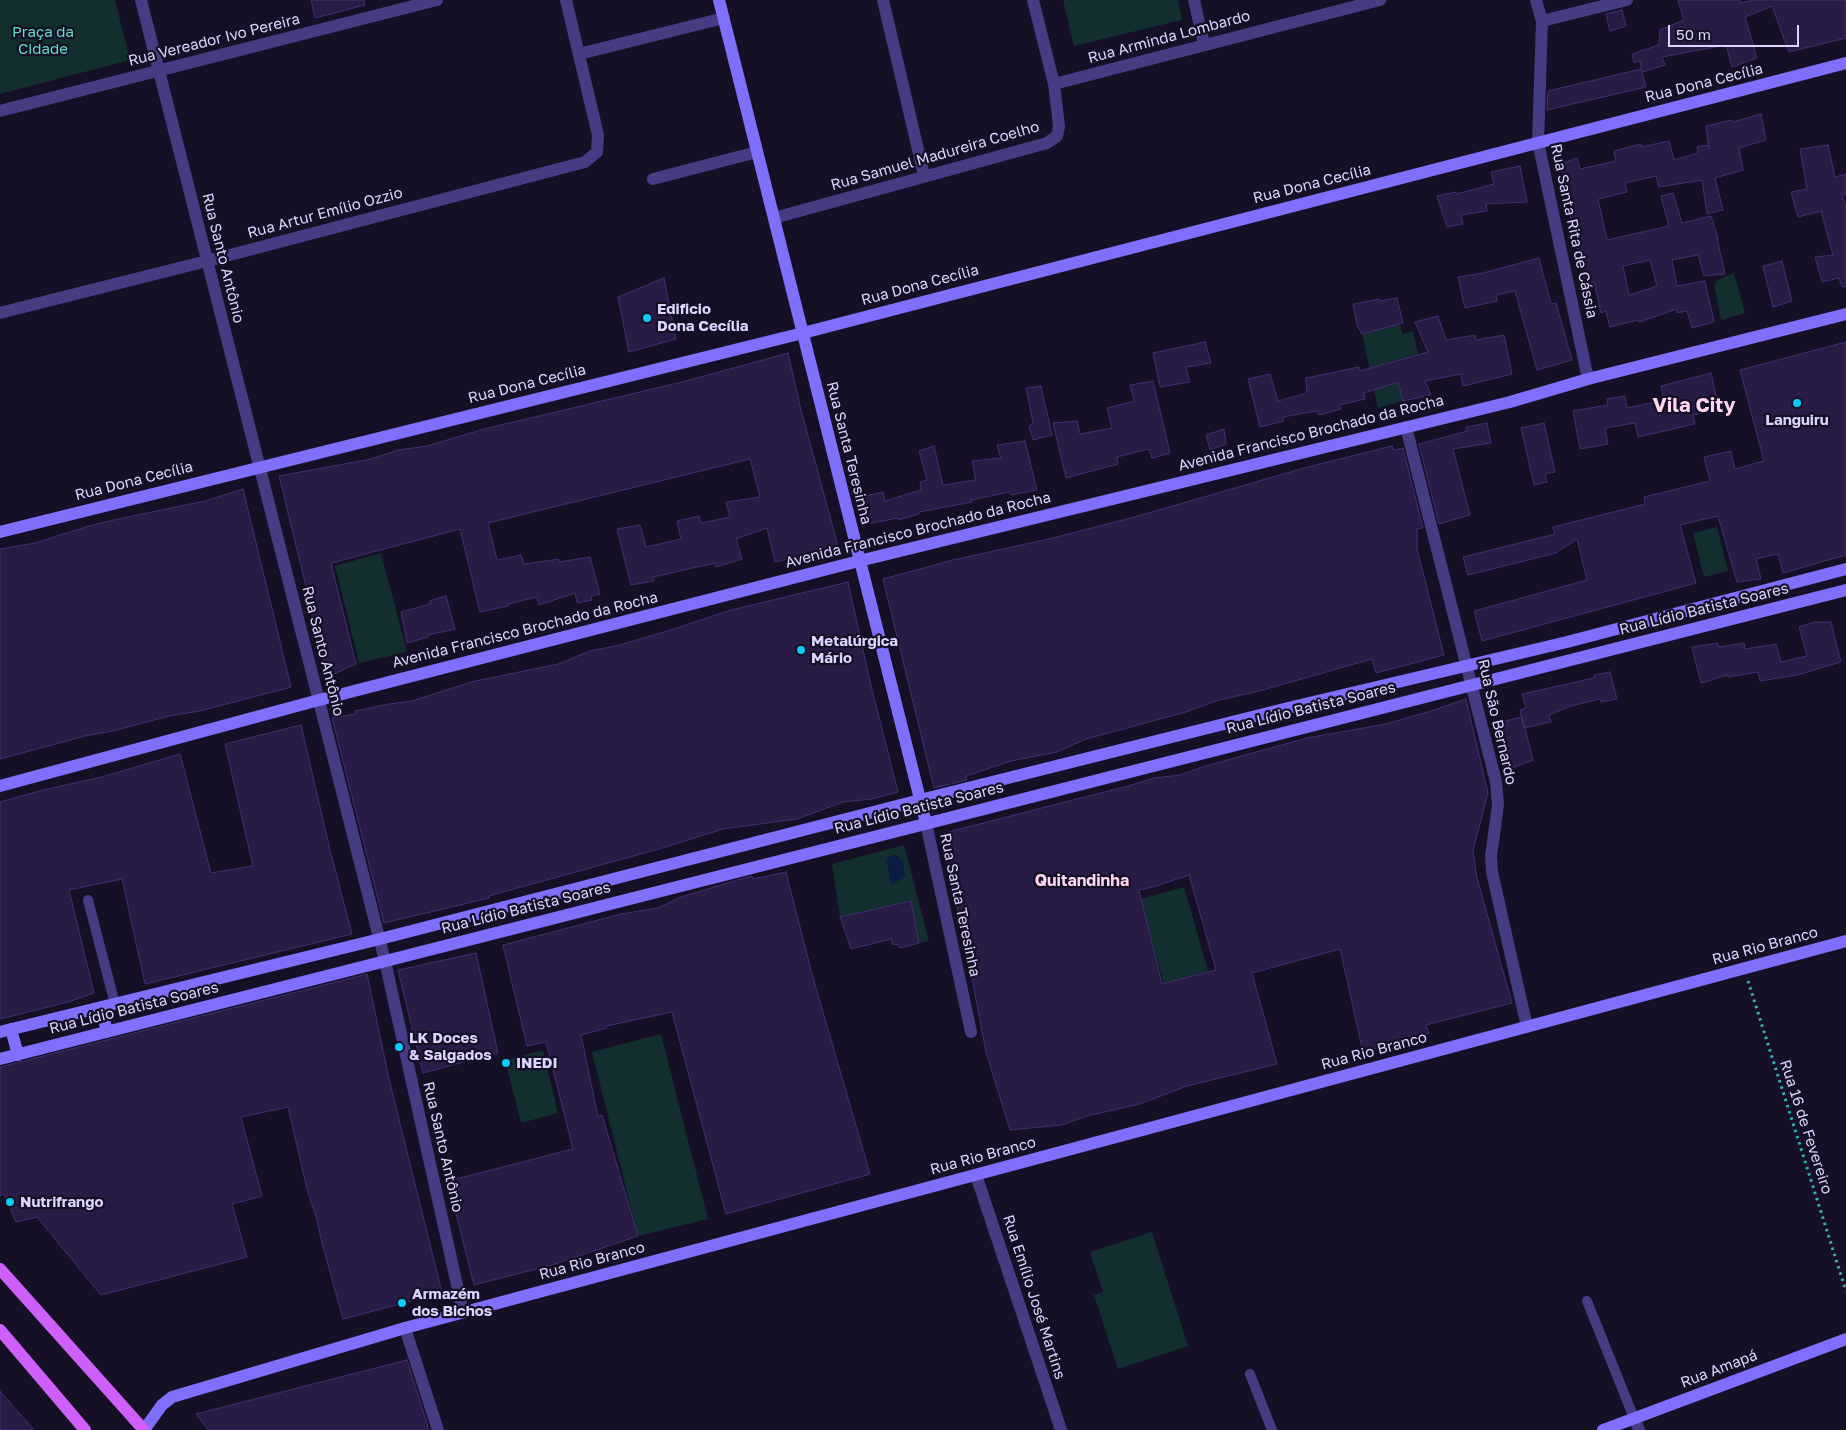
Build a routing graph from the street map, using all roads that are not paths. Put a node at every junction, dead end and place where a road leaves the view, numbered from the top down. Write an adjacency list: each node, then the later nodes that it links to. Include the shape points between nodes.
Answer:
1 (141, 0): 16 (street, Rua Santo Antônio)
2 (437, 0): 16 (street, Rua Vereador Ivo Pereira)
3 (566, 0): 14 (street)
4 (719, 0): 11 (street, Rua Santa Teresinha)
5 (883, 0): 21 (street)
6 (1033, 0): 17 (street, Rua Samuel Madureira Coelho)
7 (1194, 0): 13 (street)
8 (1380, 0): 13 (street, Rua Arminda Lombardo)
9 (1536, 0): 12 (street, Rua Santa Rita de Cássia)
10 (1626, 0): 12 (street)
11 (724, 18): 14 (street); 20 (street, Rua Santa Teresinha)
12 (1542, 21): 19 (street, Rua Santa Rita de Cássia)
13 (1204, 44): 17 (street, Rua Arminda Lombardo)
14 (579, 54): 24 (street, Rua Artur Emílio Ozzio, via 598,135 597,152 585,162)
15 (1846, 63): 19 (street, Rua Dona Cecília)
16 (159, 71): 18 (street, Rua Vereador Ivo Pereira); 24 (street, Rua Santo Antônio)
17 (1054, 84): 21 (street, Rua Samuel Madureira Coelho, via 1059,126 1057,136 1046,143)
18 (0, 112)
19 (1538, 142): 27 (street, Rua Dona Cecília); 28 (street, Rua Santa Rita de Cássia)
20 (757, 152): 22 (street); 23 (street, Rua Santa Teresinha)
21 (924, 175): 23 (street, Rua Samuel Madureira Coelho)
22 (653, 179)
23 (774, 218): 27 (street, Rua Santa Teresinha)
24 (207, 261): 25 (street, Rua Artur Emílio Ozzio); 30 (street, Rua Santo Antônio)
25 (0, 313)
26 (1846, 314): 28 (street, Avenida Francisco Brochado da Rocha)
27 (803, 333): 30 (street, Rua Dona Cecília); 32 (street, Rua Santa Teresinha)
28 (1588, 379): 29 (street, Avenida Francisco Brochado da Rocha)
29 (1406, 427): 32 (street, Avenida Francisco Brochado da Rocha); 37 (street, Rua São Bernardo)
30 (259, 466): 31 (street, Rua Dona Cecília); 40 (street, Rua Santo Antônio)
31 (0, 532)
32 (859, 561): 40 (street, Avenida Francisco Brochado da Rocha); 45 (street, Rua Santa Teresinha)
33 (1846, 569): 35 (street, Rua Lídio Batista Soares)
34 (1846, 590): 36 (street, Rua Lídio Batista Soares)
35 (1757, 592): 36 (street); 37 (street, Rua Lídio Batista Soares)
36 (1762, 611): 38 (street, Rua Lídio Batista Soares)
37 (1467, 666): 38 (street, Rua São Bernardo); 39 (street, Rua Lídio Batista Soares)
38 (1471, 684): 41 (street, Rua Lídio Batista Soares); 61 (street, Rua São Bernardo, via 1496,782 1498,805 1492,872)
39 (1360, 691): 41 (street); 42 (street, Rua Lídio Batista Soares)
40 (319, 700): 44 (street, Avenida Francisco Brochado da Rocha); 54 (street, Rua Santo Antônio)
41 (1364, 712): 43 (street, Rua Lídio Batista Soares)
42 (1126, 749): 43 (street); 45 (street, Rua Lídio Batista Soares)
43 (1132, 770): 46 (street, Rua Lídio Batista Soares)
44 (0, 786)
45 (920, 800): 46 (street, Rua Santa Teresinha); 47 (street, Rua Lídio Batista Soares)
46 (926, 823): 49 (street, Rua Lídio Batista Soares); 64 (street, Rua Santa Teresinha)
47 (724, 851): 48 (street, Rua Lídio Batista Soares); 49 (street)
48 (651, 870): 50 (street); 52 (street, Rua Lídio Batista Soares)
49 (728, 873): 50 (street, Rua Lídio Batista Soares)
50 (656, 892): 53 (street, Rua Lídio Batista Soares)
51 (88, 900): 59 (lane)
52 (499, 909): 53 (street); 54 (street, Rua Lídio Batista Soares)
53 (505, 930): 56 (street, Rua Lídio Batista Soares)
54 (380, 939): 56 (street, Rua Santo Antônio); 57 (street, Rua Lídio Batista Soares)
55 (1846, 942): 61 (street, Rua Rio Branco)
56 (385, 961): 58 (street, Rua Lídio Batista Soares); 70 (street, Rua Santo Antônio)
57 (222, 978): 58 (street); 59 (street, Rua Lídio Batista Soares)
58 (226, 1001): 63 (street, Rua Lídio Batista Soares)
59 (115, 1004): 60 (street, Rua Lídio Batista Soares)
60 (101, 1007): 62 (street, Rua Lídio Batista Soares); 63 (street)
61 (1528, 1027): 67 (street, Rua Rio Branco)
62 (5, 1031): 65 (street)
63 (107, 1032): 65 (street, Rua Lídio Batista Soares)
64 (971, 1032)
65 (18, 1055): 66 (street, Rua Lídio Batista Soares)
66 (0, 1059)
67 (976, 1175): 70 (street, Rua Rio Branco); 79 (street, Rua Emílio José Martins)
68 (0, 1269): 77 (main road)
69 (1587, 1301): 75 (lane)
70 (463, 1312): 71 (street, Rua Rio Branco)
71 (405, 1328): 77 (street, Rua Rio Branco, via 172,1397); 78 (street)
72 (0, 1330): 76 (main road)
73 (1846, 1339): 75 (street, Rua Amapá)
74 (1250, 1374): 80 (lane)
75 (1636, 1424): 81 (street, Rua Amapá)
76 (85, 1430)
77 (144, 1430)
78 (438, 1430)
79 (1061, 1430)
80 (1272, 1430)
81 (1603, 1430)

